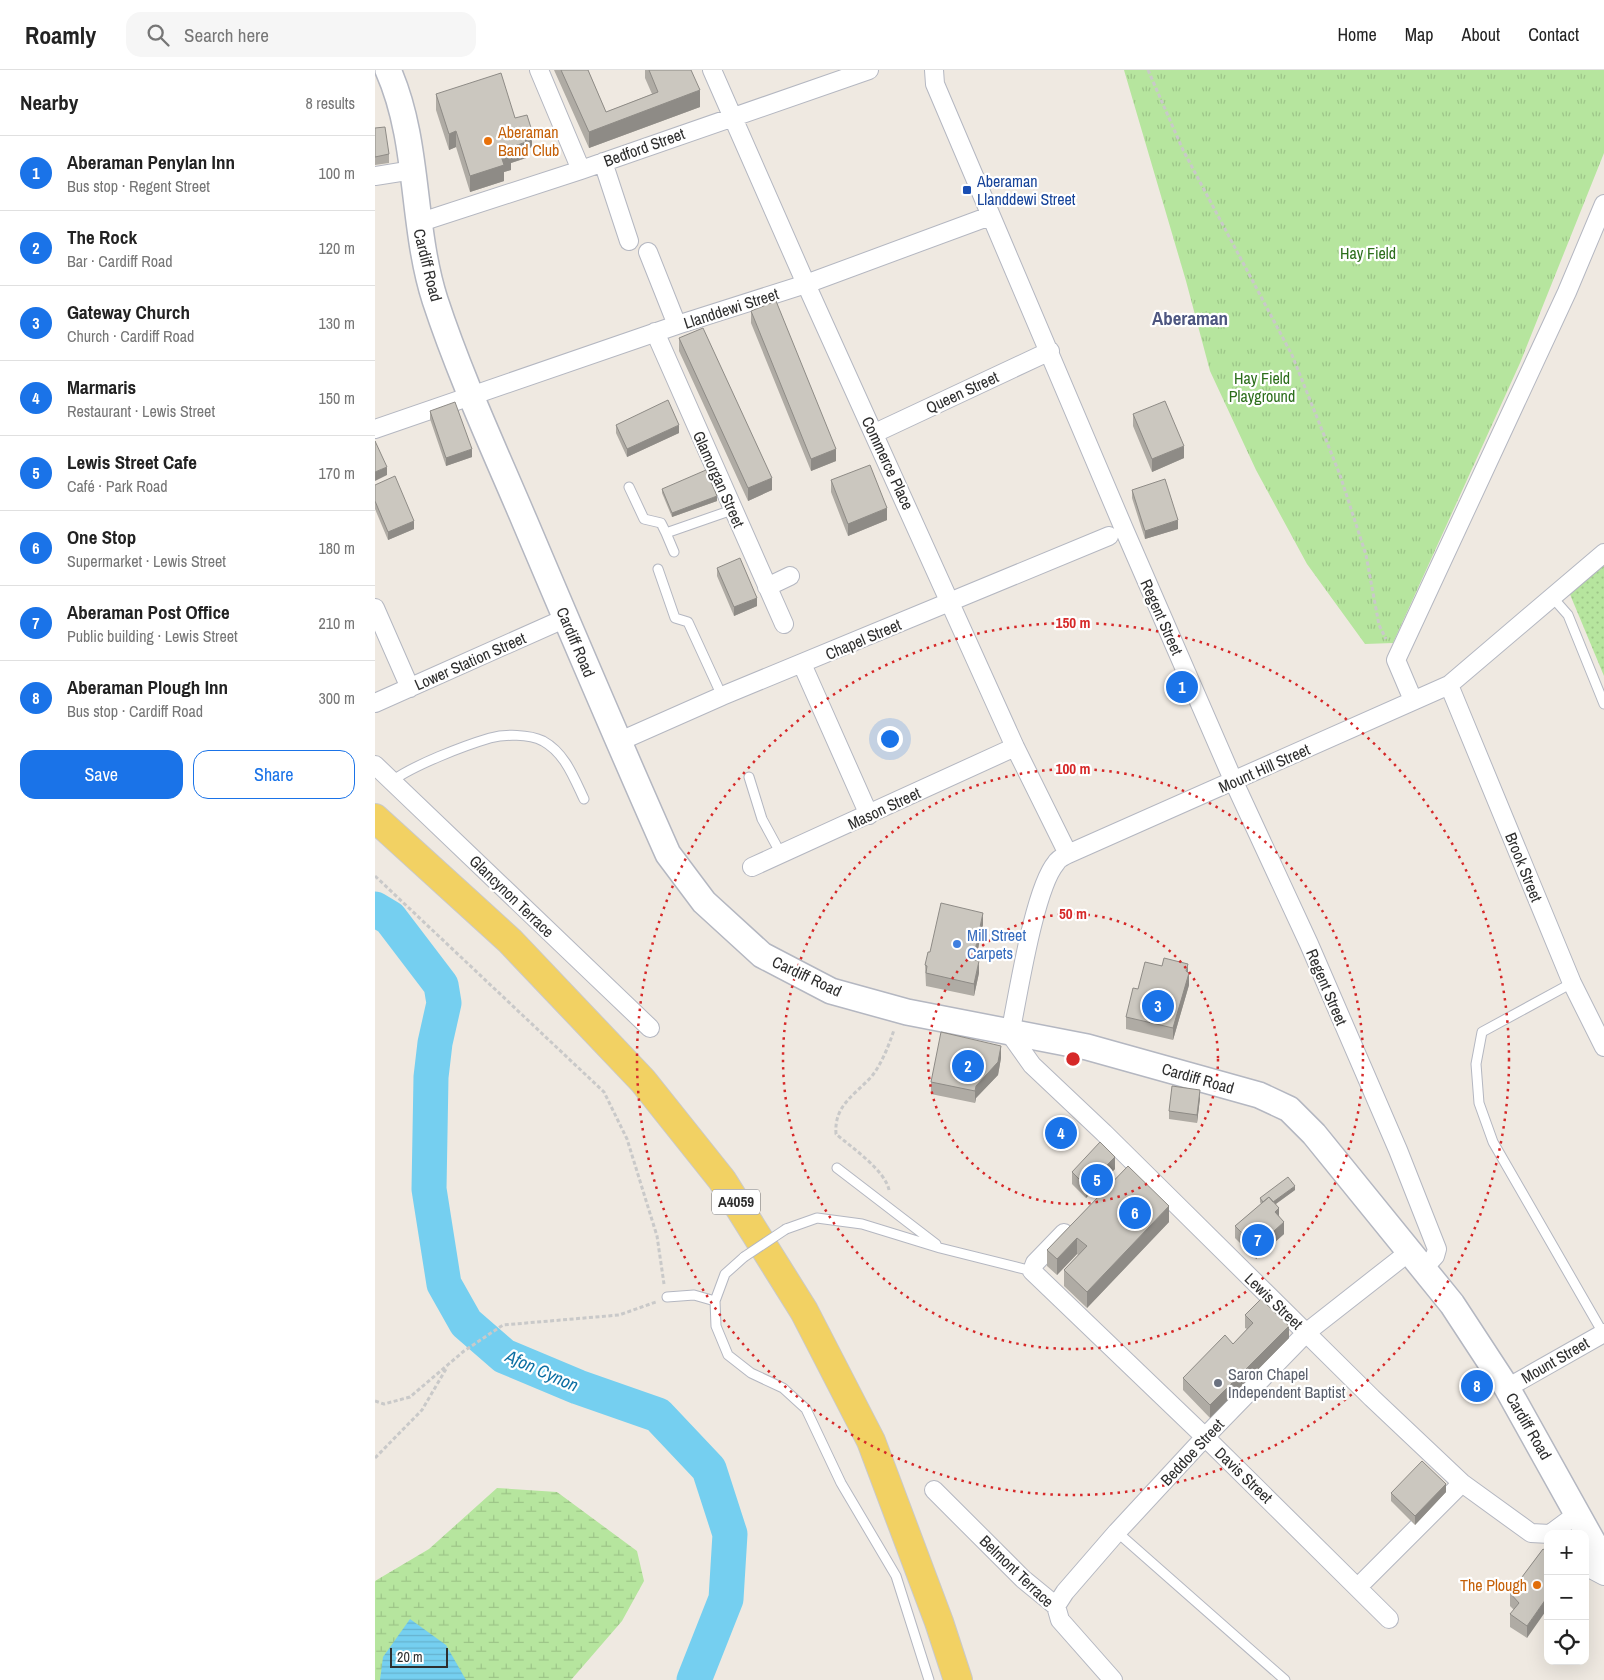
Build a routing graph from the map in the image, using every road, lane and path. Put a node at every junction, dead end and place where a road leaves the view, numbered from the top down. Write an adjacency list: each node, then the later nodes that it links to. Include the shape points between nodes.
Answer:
1 (388, 70): 9 (main road, Cardiff Road, via 406,124)
2 (539, 70): 10 (street)
3 (712, 70): 7 (street, Commerce Place)
4 (869, 70): 7 (street, Bedford Street)
5 (934, 70): 13 (street, Regent Street, via 935,84)
6 (1148, 70): 38 (path, via 1183,150 1292,355 1340,475 1366,556 1379,625)
7 (731, 116): 8 (street, Bedford Street); 17 (street, Commerce Place)
8 (603, 162): 10 (street, Bedford Street); 15 (street)
9 (413, 170): 11 (street); 14 (main road, Cardiff Road)
10 (581, 170): 14 (street, Bedford Street)
11 (375, 176)
12 (1604, 204): 38 (street, via 1567,292)
13 (991, 216): 17 (street, Llanddewi Street); 20 (street, Regent Street)
14 (418, 223): 21 (main road, Cardiff Road, via 435,298)
15 (629, 241)
16 (648, 252): 18 (street)
17 (806, 284): 18 (street, Llanddewi Street); 23 (street, Commerce Place)
18 (677, 325): 19 (street, Llanddewi Street)
19 (655, 332): 21 (street, Llanddewi Street); 25 (street, Glamorgan Street)
20 (1050, 351): 23 (street, Queen Street); 51 (street, Regent Street)
21 (471, 394): 22 (street, Llanddewi Street); 36 (main road, Cardiff Road)
22 (375, 429)
23 (875, 432): 34 (street, Commerce Place)
24 (629, 488): 26 (lane, via 644,519 661,523)
25 (732, 510): 26 (lane); 32 (street, Glamorgan Street)
26 (666, 533): 28 (lane)
27 (1109, 536): 34 (street, Chapel Street)
28 (674, 552)
29 (1604, 553): 33 (street, Mount Hill Street)
30 (657, 570): 42 (lane, via 675,618 688,622)
31 (790, 576): 32 (street)
32 (767, 587): 37 (street, Glamorgan Street)
33 (1553, 598): 40 (street, Mount Hill Street); 45 (lane, via 1568,615)
34 (951, 602): 39 (street, Chapel Street); 47 (street, Commerce Place)
35 (375, 608): 41 (street)
36 (565, 618): 41 (street, Lower Station Street); 46 (main road, Cardiff Road)
37 (784, 624)
38 (1396, 660): 43 (street)
39 (802, 664): 42 (street, Chapel Street); 53 (street)
40 (1449, 685): 43 (street, Mount Hill Street); 59 (street, Brook Street)
41 (410, 688): 44 (street, Lower Station Street)
42 (721, 696): 46 (street, Chapel Street)
43 (1413, 700): 51 (street, Mount Hill Street)
44 (375, 703)
45 (1604, 704)
46 (618, 742): 60 (main road, Cardiff Road, via 668,854 704,902 761,955 831,991)
47 (1015, 747): 53 (street, Mason Street); 56 (street, Commerce Place)
48 (375, 765): 50 (street, Glancynon Terrace)
49 (749, 777): 55 (lane, via 761,820)
50 (392, 781): 52 (lane, via 406,771 491,737 524,736 543,741 558,753 566,762); 61 (street, Glancynon Terrace)
51 (1234, 782): 56 (street, Mount Hill Street); 70 (street, Regent Street, via 1312,952 1437,1249 1435,1256)
52 (584, 799)
53 (869, 815): 55 (street, Mason Street)
54 (375, 818): 94 (main road, A4059, via 510,941 643,1081 722,1180 804,1311 871,1441)
55 (781, 854): 57 (street, Mason Street)
56 (1068, 854): 62 (street, Mount Hill Street, via 1056,862 1035,916)
57 (752, 867)
58 (375, 876): 72 (path, via 604,1092 627,1139 657,1236)
59 (1572, 983): 63 (street, Brook Street); 75 (lane, via 1482,1032 1476,1064 1479,1103 1493,1142)
60 (901, 1010): 62 (main road, Cardiff Road); 67 (path, via 884,1056 873,1075 847,1101 835,1122 836,1134 888,1184)
61 (650, 1028)
62 (1010, 1034): 64 (street, Lewis Street, via 1031,1065); 70 (main road, Cardiff Road, via 1087,1047 1259,1095 1289,1109 1314,1134)
63 (1604, 1047)
64 (1132, 1162): 66 (street); 74 (street, Lewis Street)
65 (837, 1168): 67 (lane)
66 (1118, 1177)
67 (890, 1209): 69 (lane)
68 (1077, 1220): 71 (street, via 1035,1263)
69 (940, 1248): 71 (lane); 73 (lane, bridge, via 862,1224 817,1218 786,1229 745,1257 725,1274)
70 (1416, 1260): 74 (street, Beddoe Street); 77 (main road, Cardiff Road, via 1452,1304)
71 (1032, 1271): 79 (street, Davis Street)
72 (667, 1297): 73 (lane, via 694,1295); 76 (path, via 619,1315 503,1325)
73 (715, 1301): 93 (lane, via 716,1326 729,1355 751,1373 783,1388 806,1410 841,1483 896,1576)
74 (1307, 1332): 79 (street, Beddoe Street); 81 (street, Lewis Street)
75 (1603, 1333): 77 (street, Mount Street)
76 (448, 1366): 78 (path, via 410,1397 385,1404); 80 (path, via 422,1410)
77 (1507, 1388): 83 (main road, Cardiff Road)
78 (375, 1402)
79 (1205, 1437): 84 (street, Beddoe Street); 90 (street, Davis Street)
80 (375, 1458)
81 (1462, 1483): 85 (street, Lewis Street); 90 (street)
82 (934, 1490): 91 (street, Belmont Terrace)
83 (1577, 1514): 85 (street, via 1550,1534); 87 (main road, Cardiff Road)
84 (1117, 1532): 91 (street, Beddoe Street); 96 (lane)
85 (1531, 1533): 86 (street, Lewis Street)
86 (1544, 1541)
87 (1604, 1562)
88 (1589, 1568): 89 (street)
89 (1604, 1576)
90 (1358, 1587): 92 (street, Davis Street)
91 (1056, 1606): 95 (street, Belmont Terrace, via 1060,1620)
92 (1389, 1619)
93 (929, 1680)
94 (958, 1680)
95 (1113, 1680)
96 (1285, 1680)

